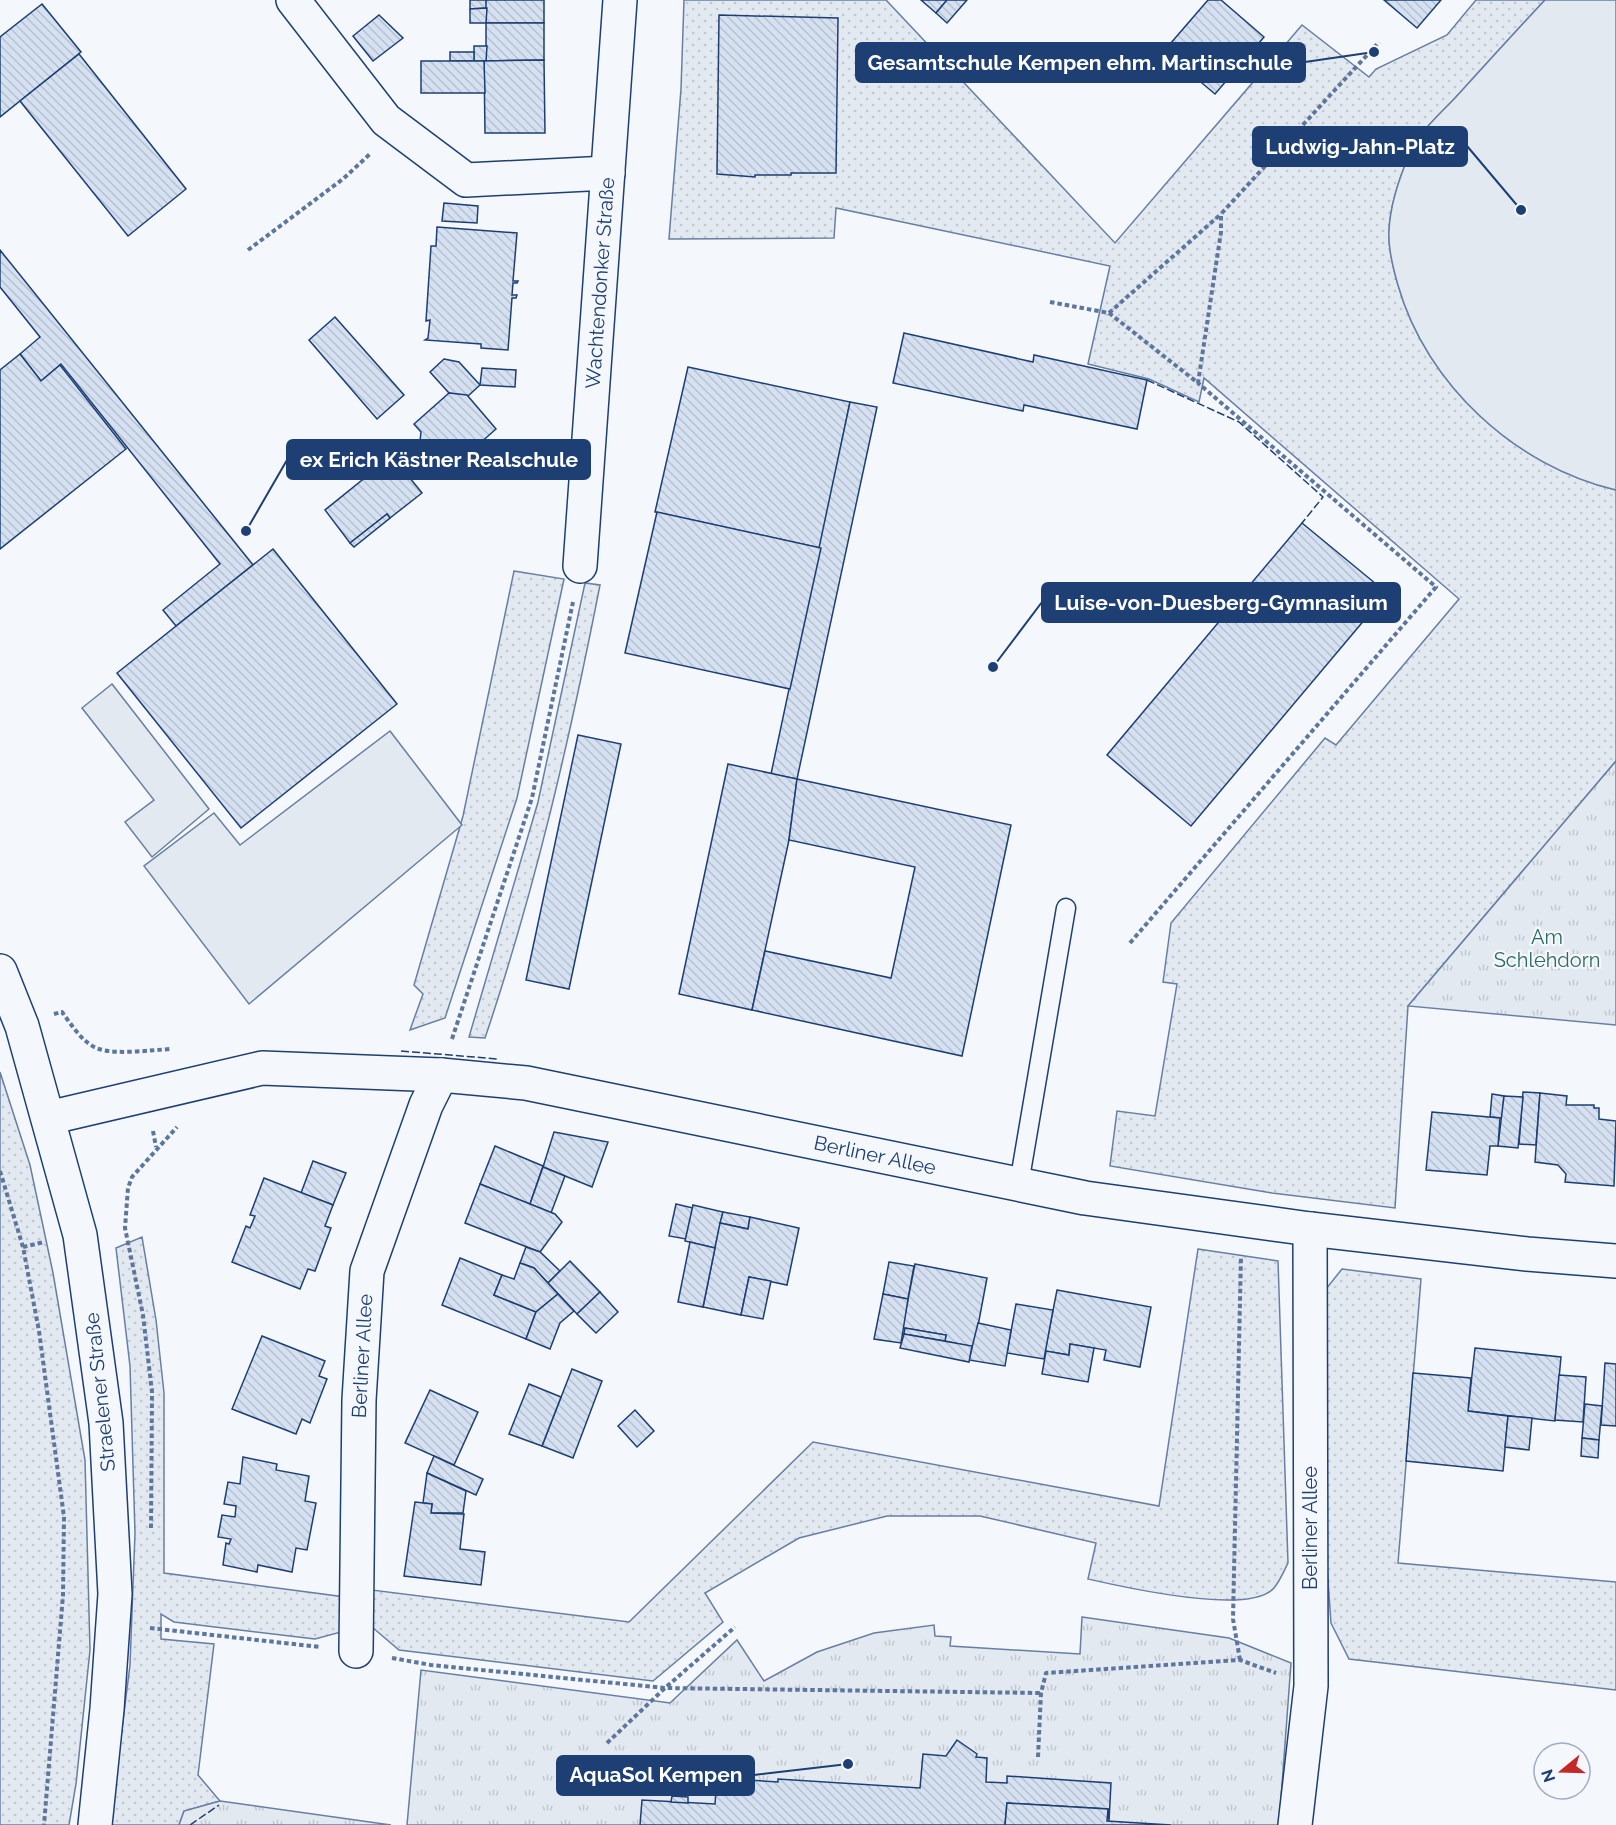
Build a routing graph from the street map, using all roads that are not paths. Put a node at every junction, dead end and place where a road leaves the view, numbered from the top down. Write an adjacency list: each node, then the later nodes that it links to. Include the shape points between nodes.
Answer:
1 (293, 0): 3 (street, via 386,120 466,180)
2 (620, 0): 3 (street, Wachtendonker Straße)
3 (608, 173): 4 (street, Wachtendonker Straße)
4 (580, 566)
5 (1066, 908): 9 (lane)
6 (0, 971): 8 (street, Straelener Straße, via 22,1026)
7 (441, 1075): 8 (street, Berliner Allee, via 262,1068); 9 (street, Berliner Allee, via 526,1083); 12 (street, Berliner Allee, via 426,1105 367,1271 359,1400)
8 (48, 1118): 13 (street, Straelener Straße, via 80,1235 106,1423 115,1594)
9 (1019, 1184): 10 (street, Berliner Allee, via 1085,1198)
10 (1310, 1229): 11 (street, Berliner Allee, via 1527,1254); 14 (street, Berliner Allee, via 1311,1686)
11 (1616, 1260)
12 (356, 1651)
13 (94, 1825)
14 (1294, 1825)

